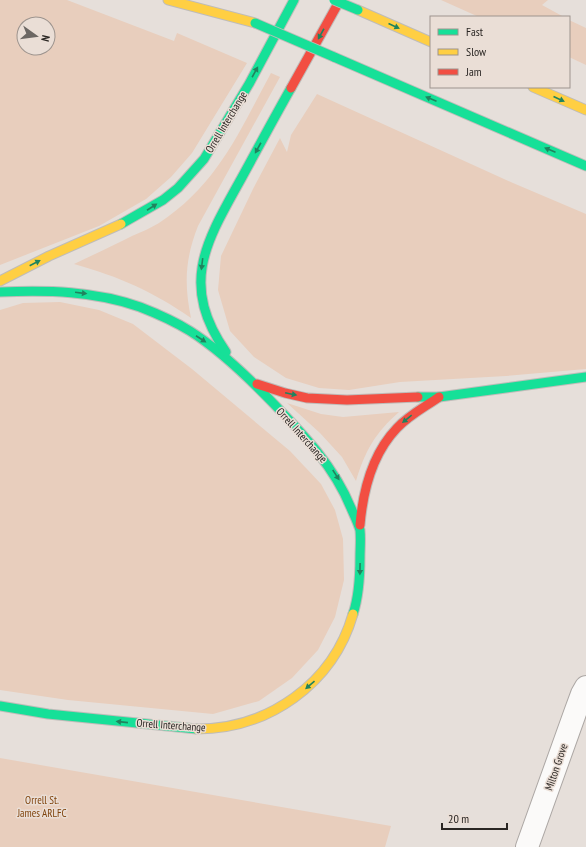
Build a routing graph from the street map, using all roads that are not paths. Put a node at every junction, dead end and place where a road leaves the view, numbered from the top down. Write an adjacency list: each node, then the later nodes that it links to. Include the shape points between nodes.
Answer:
1 (168, 0): 6 (highway)
2 (198, 0): 6 (highway)
3 (294, 0): 11 (highway, Orrell Interchange, one-way to 3, via 130,220 178,188 204,159 249,84)
4 (334, 0): 7 (highway, one-way to 7, bridge)
5 (340, 0): 13 (highway, Orrell Interchange, one-way to 13, via 206,246 201,275 204,307 214,334)
6 (255, 24): 10 (highway, one-way to 6, bridge)
7 (430, 42)
8 (535, 88): 9 (highway, one-way to 9)
9 (586, 110)
10 (586, 166)
11 (0, 281)
12 (0, 292): 13 (highway, Orrell Interchange, one-way to 13, via 80,292 116,299 175,322)
13 (233, 364): 15 (highway, Orrell Interchange)
14 (586, 377): 16 (highway)
15 (254, 383): 16 (highway, one-way to 16, via 286,393 327,400); 17 (highway, Orrell Interchange, one-way to 17, via 325,459 348,498)
16 (439, 397): 17 (highway, one-way to 17, via 408,418 387,439 372,466 363,500)
17 (359, 530): 19 (highway, Orrell Interchange, one-way to 19, via 358,598 345,637 331,661 316,679 284,706 267,715 233,726 196,730)
18 (586, 687): 20 (street, Milton Grove)
19 (0, 706)
20 (527, 847)

